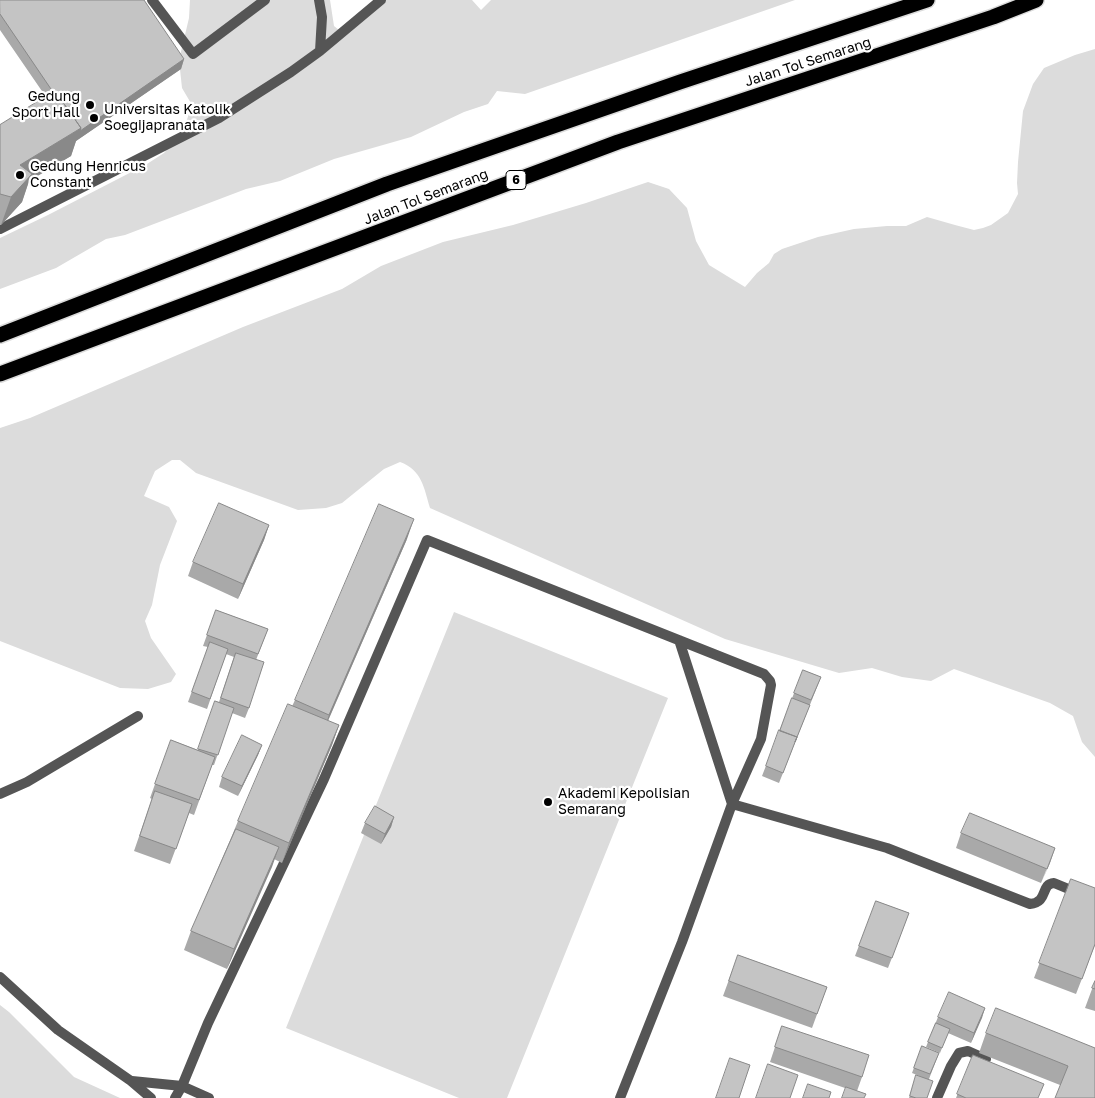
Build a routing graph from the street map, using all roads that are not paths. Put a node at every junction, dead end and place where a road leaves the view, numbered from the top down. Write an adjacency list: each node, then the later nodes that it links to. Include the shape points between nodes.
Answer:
1 (152, 0): 2 (lane, via 193,54)
2 (265, 0)
3 (318, 0): 7 (lane, via 322,17)
4 (380, 0): 7 (lane)
5 (927, 0): 9 (highway, Jalan Tol Semarang, via 387,184)
6 (1036, 0): 10 (highway, Jalan Tol Semarang / 6, via 618,142)
7 (320, 51): 8 (lane, via 219,118)
8 (0, 229)
9 (0, 335)
10 (0, 374)
11 (679, 640): 14 (lane); 14 (lane, via 764,674 770,680 761,739); 19 (lane, via 427,540 324,779 208,1023)
12 (138, 716): 13 (lane, via 27,782)
13 (0, 794)
14 (732, 804): 15 (lane, via 886,848 1030,904 1037,903 1051,883); 23 (lane)
15 (1095, 900)
16 (0, 978): 18 (lane, via 58,1030)
17 (986, 1059): 24 (lane, via 968,1051 959,1053)
18 (130, 1081): 19 (lane); 20 (lane)
19 (182, 1086): 21 (lane); 22 (lane)
20 (151, 1098)
21 (176, 1098)
22 (209, 1098)
23 (620, 1098)
24 (938, 1098)

